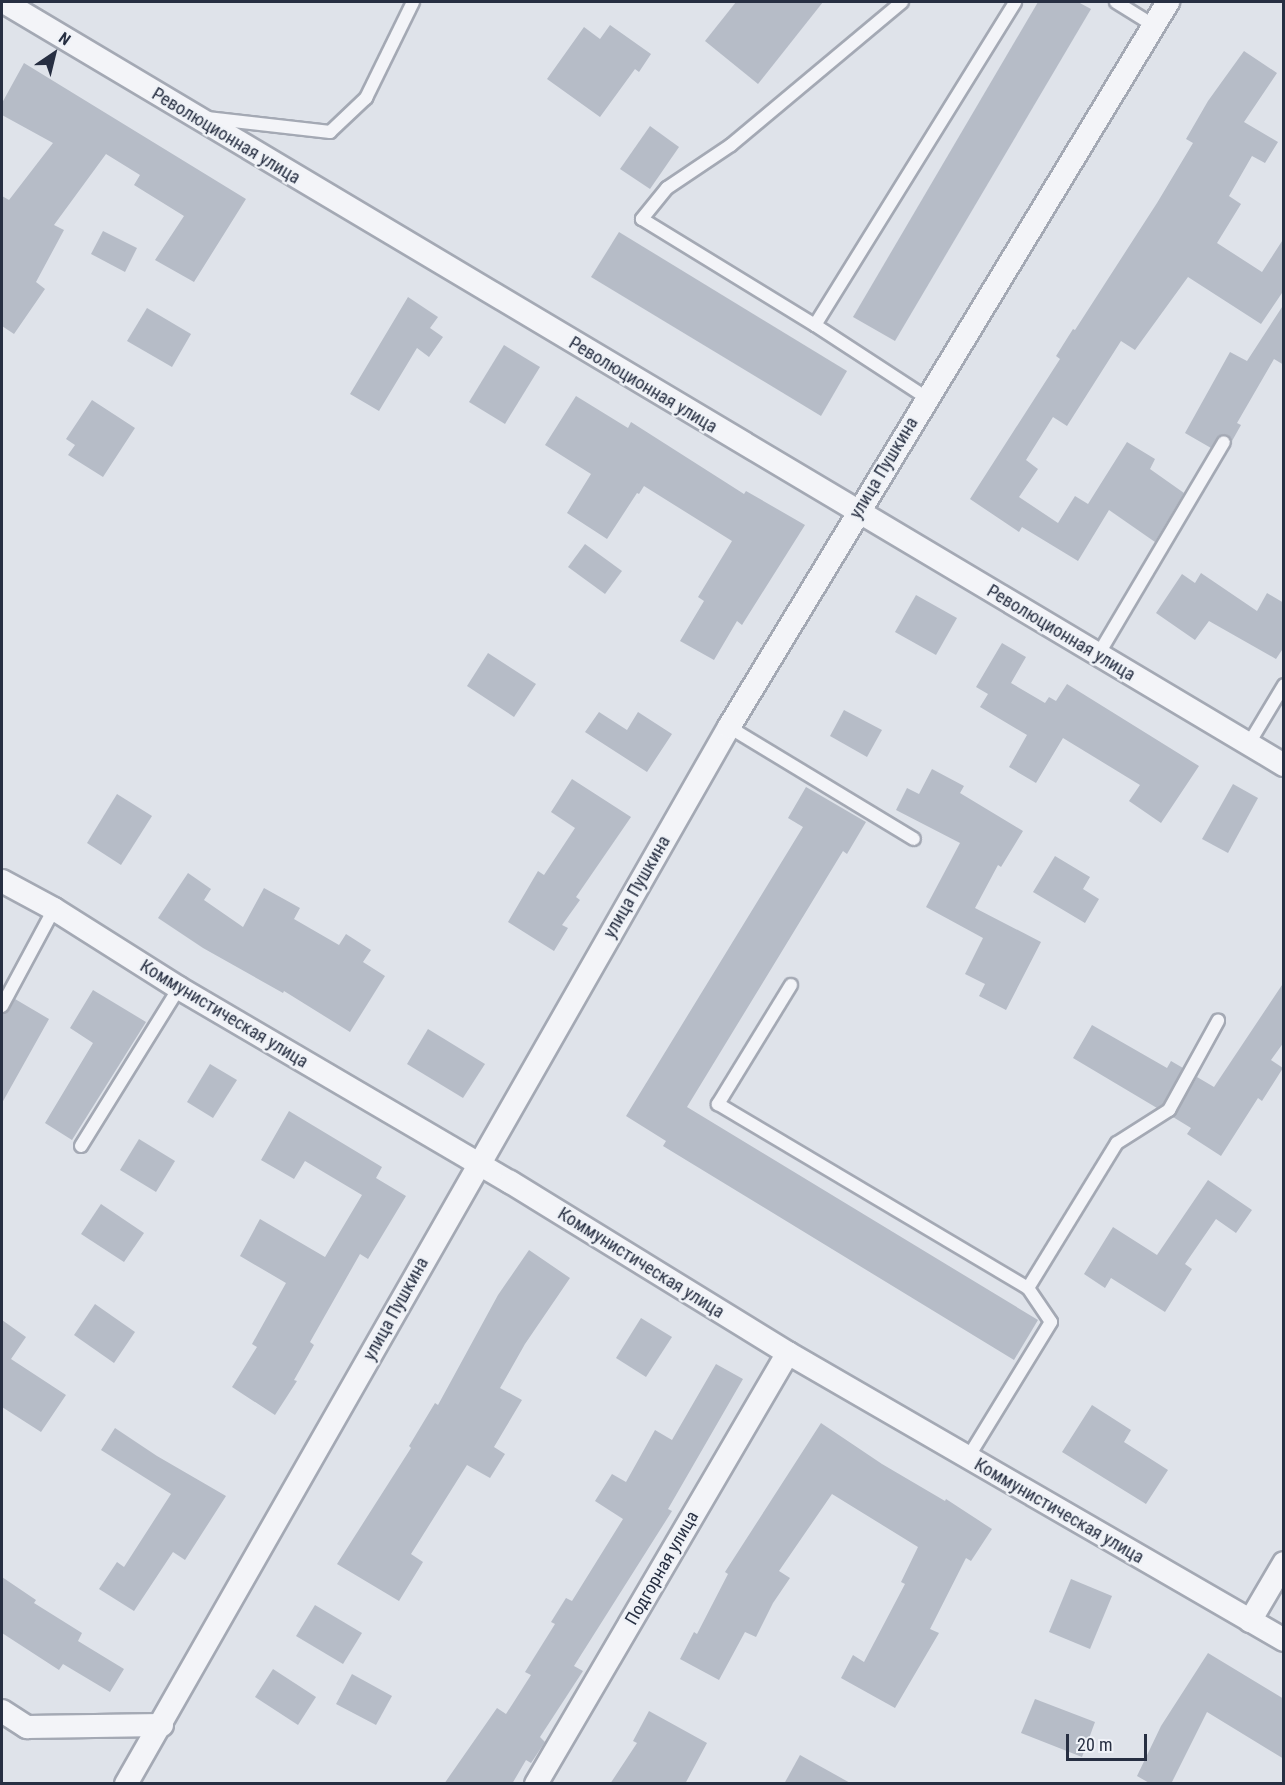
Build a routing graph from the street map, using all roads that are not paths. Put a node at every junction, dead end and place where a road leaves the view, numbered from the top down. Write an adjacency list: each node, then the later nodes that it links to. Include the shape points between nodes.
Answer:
1 (4, 2): 8 (street, Революционная улица)
2 (413, 2): 8 (lane, via 366,98 330,132)
3 (902, 2): 9 (lane, via 731,145 667,188 642,219)
4 (1015, 2): 9 (lane)
5 (1116, 2): 7 (lane)
6 (1168, 2): 7 (street, улица Пушкина)
7 (1154, 25): 10 (street, улица Пушкина)
8 (194, 117): 12 (street, Революционная улица)
9 (815, 325): 10 (lane)
10 (927, 398): 12 (street, улица Пушкина)
11 (1224, 442): 13 (lane)
12 (858, 512): 13 (street, Революционная улица); 15 (street, улица Пушкина)
13 (1098, 656): 16 (street, Революционная улица)
14 (1284, 685): 16 (lane)
15 (729, 727): 18 (lane); 26 (street, улица Пушкина)
16 (1248, 745): 17 (street, Революционная улица)
17 (1284, 765)
18 (914, 839)
19 (2, 881): 20 (street, Коммунистическая улица)
20 (54, 909): 22 (street, Коммунистическая улица); 23 (lane)
21 (791, 985): 27 (lane, via 718,1104)
22 (179, 988): 25 (lane); 26 (street, Коммунистическая улица)
23 (2, 1006)
24 (1218, 1021): 27 (lane, via 1168,1110 1117,1143)
25 (81, 1146)
26 (478, 1163): 28 (street, Коммунистическая улица); 34 (street, улица Пушкина)
27 (1028, 1288): 29 (lane, via 1051,1322)
28 (788, 1353): 29 (street, Коммунистическая улица); 36 (street, Подгорная улица)
29 (967, 1459): 31 (street, Коммунистическая улица)
30 (1284, 1563): 31 (street)
31 (1251, 1620): 32 (street, Коммунистическая улица)
32 (1284, 1640)
33 (2, 1711): 34 (street, via 27,1727)
34 (162, 1725): 35 (street, улица Пушкина)
35 (126, 1784)
36 (536, 1784)

